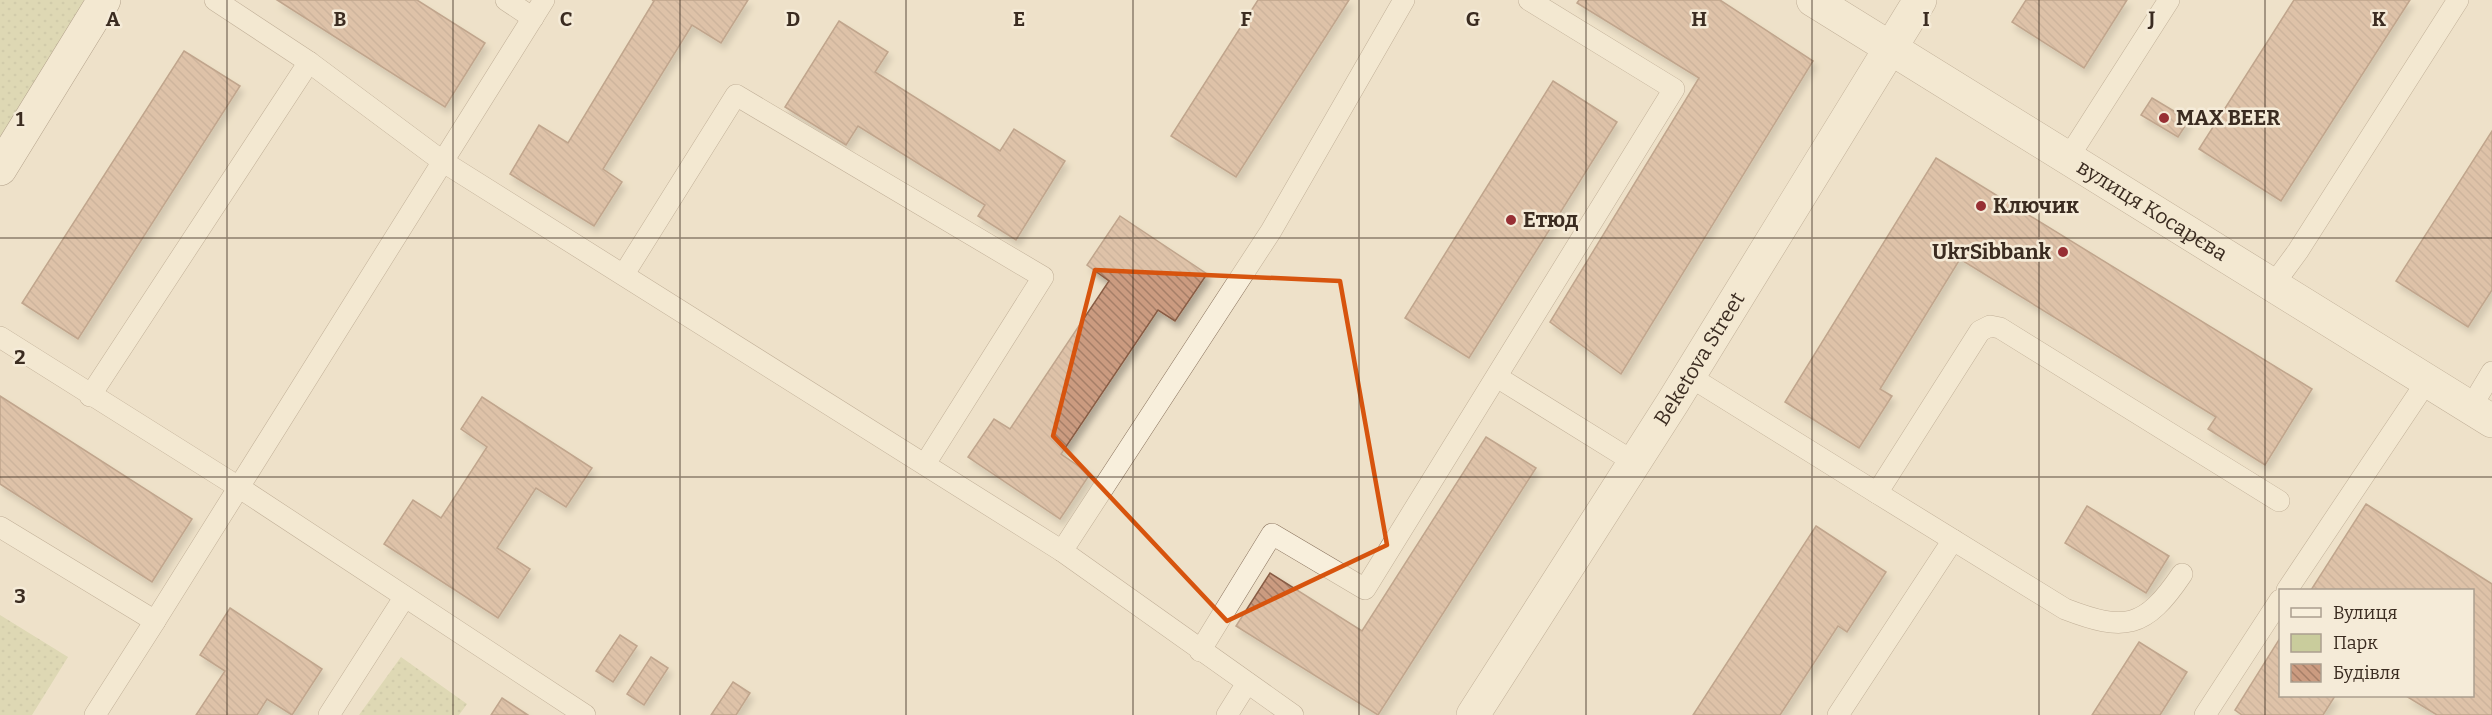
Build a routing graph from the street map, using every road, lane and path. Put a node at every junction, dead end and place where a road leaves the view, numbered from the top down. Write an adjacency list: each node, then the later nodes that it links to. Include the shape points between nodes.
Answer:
1 (104, 0): 15 (street)
2 (215, 0): 12 (lane)
3 (506, 0): 10 (lane)
4 (1404, 0): 32 (lane, via 1271,231)
5 (1529, 0): 21 (lane, via 1674,89)
6 (1813, 0): 11 (street, вулиця Косарєва)
7 (1920, 0): 11 (street, Beketova Street)
8 (2169, 0): 13 (lane)
9 (2458, 0): 17 (lane)
10 (539, 9): 14 (lane)
11 (1890, 48): 13 (street, вулиця Косарєва); 20 (street, Beketova Street)
12 (309, 63): 14 (lane); 23 (lane)
13 (2068, 158): 17 (street, вулиця Косарєва)
14 (442, 161): 16 (lane); 27 (lane)
15 (0, 169)
16 (624, 274): 26 (lane); 26 (lane, via 736,95 1043,277)
17 (2273, 285): 22 (street, вулиця Косарєва)
18 (0, 337): 23 (lane)
19 (2492, 372): 24 (lane)
20 (1689, 376): 25 (street, Beketova Street); 28 (lane)
21 (1497, 377): 25 (lane); 38 (lane, via 1365,589 1272,534)
22 (2427, 381): 24 (street, вулиця Косарєва); 34 (lane)
23 (90, 396): 27 (lane)
24 (2481, 414)
25 (1634, 462): 45 (street, Beketova Street)
26 (925, 464): 32 (lane)
27 (240, 488): 35 (lane); 37 (lane)
28 (1877, 493): 29 (lane, via 1980,330 1990,326 2000,328); 31 (lane)
29 (2278, 501)
30 (0, 527): 37 (lane)
31 (1953, 540): 33 (lane, via 2065,609 2099,622 2120,624 2153,610); 46 (lane)
32 (1062, 551): 38 (lane)
33 (2182, 574)
34 (2288, 589)
35 (404, 598): 41 (lane); 42 (lane)
36 (2279, 602): 47 (lane)
37 (155, 621): 40 (lane)
38 (1200, 651): 39 (lane)
39 (1247, 683): 43 (lane); 44 (lane)
40 (95, 715)
41 (329, 715)
42 (585, 715)
43 (1227, 715)
44 (1293, 715)
45 (1473, 715)
46 (1838, 715)
47 (2205, 715)

